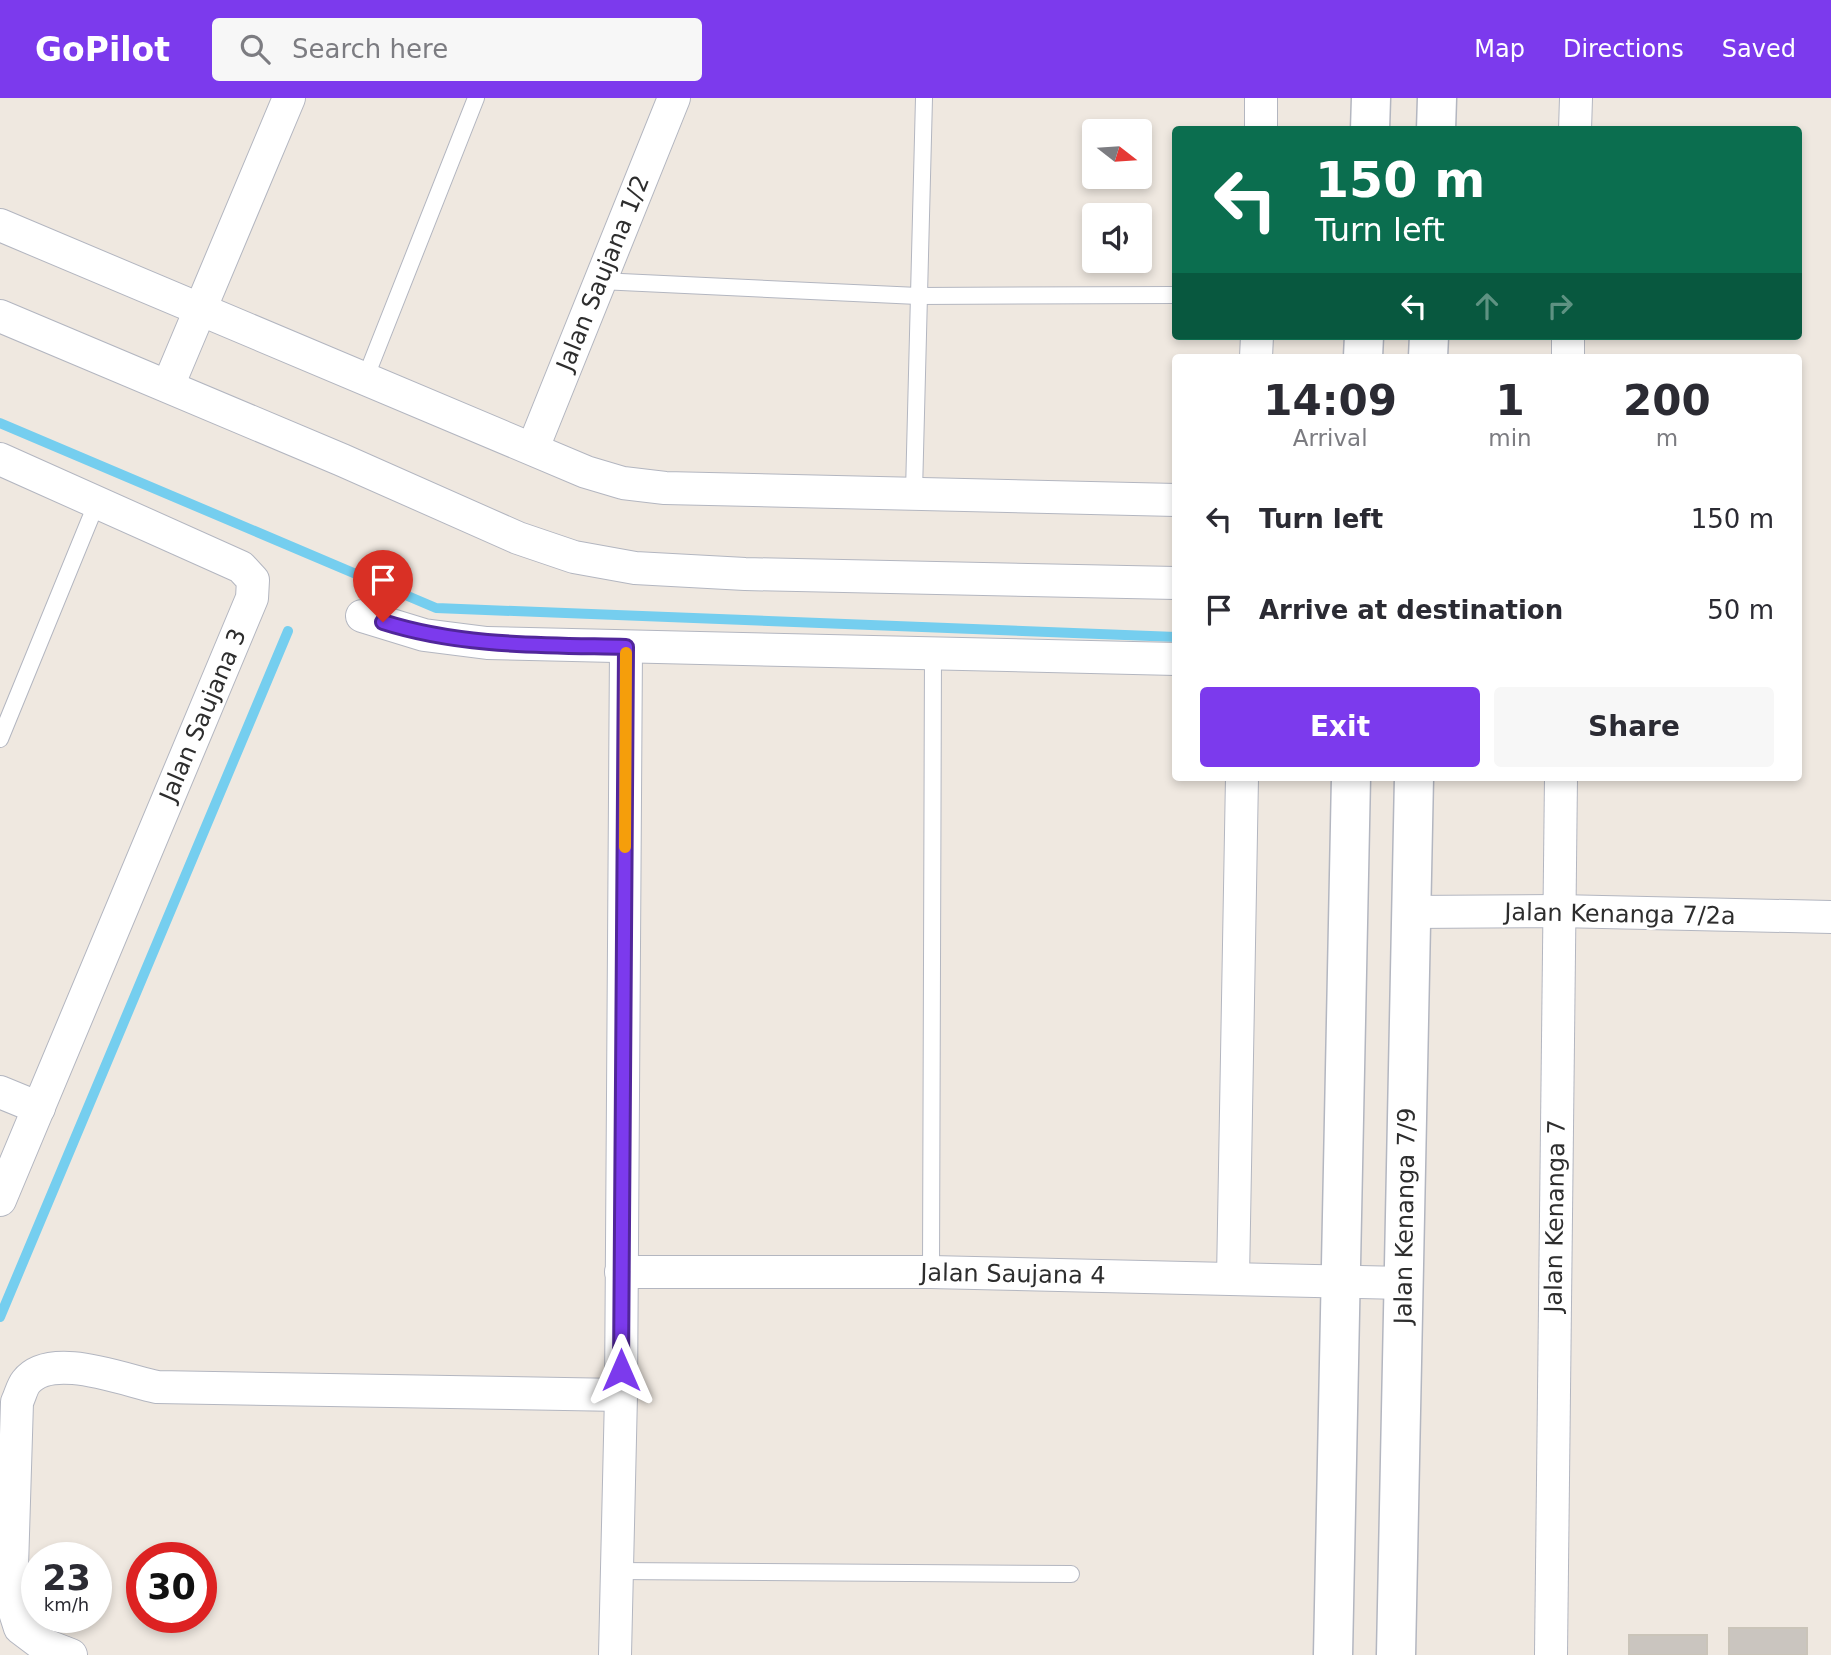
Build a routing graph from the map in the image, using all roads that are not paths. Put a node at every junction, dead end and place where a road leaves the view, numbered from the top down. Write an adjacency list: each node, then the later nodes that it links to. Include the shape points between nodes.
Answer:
1 (289, 98): 17 (street)
2 (475, 98): 19 (lane)
3 (924, 98): 16 (lane)
4 (1261, 98): 9 (street)
5 (1371, 98): 10 (street)
6 (1437, 98): 11 (street)
7 (1576, 98): 12 (street)
8 (671, 99): 14 (street, Jalan Saujana 1/2)
9 (1261, 126)
10 (1370, 126)
11 (1436, 126)
12 (1575, 126)
13 (0, 225): 17 (street)
14 (600, 281): 16 (lane); 21 (street, Jalan Saujana 1/2)
15 (1172, 295): 16 (lane)
16 (918, 296): 23 (lane)
17 (200, 311): 19 (street); 20 (street)
18 (0, 316): 20 (street)
19 (365, 379): 21 (street)
20 (168, 386): 26 (street, via 518,538 574,557 635,568 745,575)
21 (533, 447): 23 (street, via 586,472 665,488)
22 (0, 459): 25 (street, Jalan Saujana 3)
23 (914, 492): 24 (street)
24 (1172, 500)
25 (97, 502): 31 (lane); 40 (street, Jalan Saujana 3, via 241,567 253,580 252,598)
26 (1172, 583)
27 (362, 616): 28 (street, via 436,637 487,643)
28 (626, 647): 29 (street); 42 (street)
29 (933, 652): 30 (street); 43 (lane)
30 (1172, 659)
31 (0, 739)
32 (1242, 781): 44 (street)
33 (1351, 781): 45 (street)
34 (1414, 781): 37 (street, Jalan Kenanga 7/9)
35 (1561, 781): 36 (street, Jalan Kenanga 7)
36 (1558, 911): 37 (street, Jalan Kenanga 7/2a); 38 (street, Jalan Kenanga 7/2a); 54 (street, Jalan Kenanga 7)
37 (1410, 912): 46 (street, Jalan Kenanga 7/9)
38 (1831, 917)
39 (0, 1092): 40 (street)
40 (39, 1108): 41 (street, Jalan Saujana 3)
41 (0, 1200)
42 (621, 1272): 43 (street, Jalan Saujana 4); 47 (street)
43 (931, 1272): 44 (street, Jalan Saujana 4)
44 (1233, 1279): 45 (street, Jalan Saujana 4)
45 (1340, 1283): 46 (street, Jalan Saujana 4); 52 (street)
46 (1404, 1283): 53 (street, Jalan Kenanga 7/9)
47 (621, 1395): 48 (street); 50 (street, via 157,1387 85,1369 43,1371 26,1381 17,1402 11,1600 20,1628 40,1643)
48 (616, 1571): 49 (lane); 51 (street)
49 (1071, 1574)
50 (71, 1655)
51 (615, 1655)
52 (1333, 1655)
53 (1396, 1655)
54 (1552, 1655)

